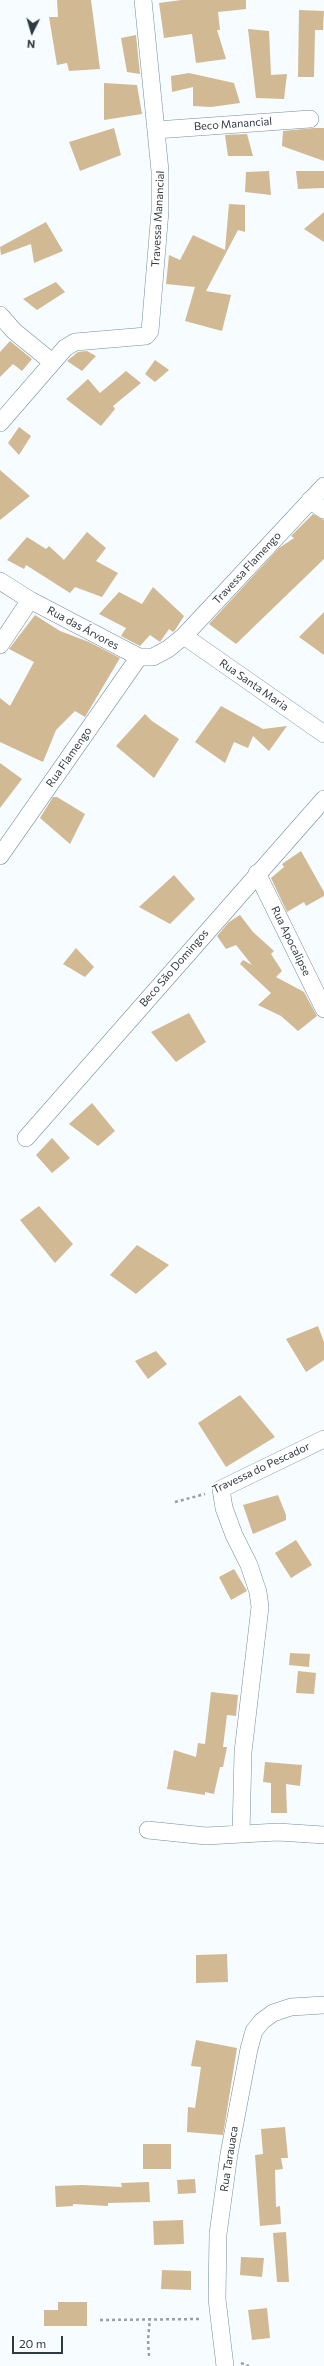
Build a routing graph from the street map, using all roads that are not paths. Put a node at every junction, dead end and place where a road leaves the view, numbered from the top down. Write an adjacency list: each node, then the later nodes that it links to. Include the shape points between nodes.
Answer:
1 (143, 0): 3 (street, Travessa Manancial)
2 (310, 119): 3 (street, Beco Manancial)
3 (156, 130): 5 (street, Travessa Manancial, via 159,149 160,212 150,331 146,336 75,342 65,348)
4 (0, 315): 5 (street, via 14,331)
5 (52, 362): 6 (street, Travessa Manancial)
6 (0, 423)
7 (324, 486): 8 (street, Travessa Flamengo)
8 (310, 500): 9 (street); 12 (street, Travessa Flamengo)
9 (324, 510)
10 (0, 581): 11 (street, Rua das Árvores)
11 (30, 600): 13 (street); 14 (street, Rua das Árvores)
12 (184, 636): 14 (street, Travessa Flamengo, via 153,657); 15 (street, Rua Santa Maria)
13 (0, 645)
14 (138, 657): 17 (street, Rua Flamengo)
15 (324, 734)
16 (324, 800): 18 (street, Beco São Domingos)
17 (0, 856)
18 (257, 873): 19 (street, Rua Apocalipse); 20 (street, Beco São Domingos)
19 (324, 1009)
20 (26, 1138)
21 (324, 1439): 23 (street, Travessa do Pescador, via 221,1489 224,1508 249,1565 260,1607 242,1752)
22 (148, 1830): 23 (street, via 206,1836)
23 (241, 1834): 24 (street, via 278,1832)
24 (324, 1835)
25 (324, 2005): 26 (street, Rua Tarauaca, via 291,2007 273,2013 254,2031 229,2154 219,2227 216,2269)
26 (224, 2366)

